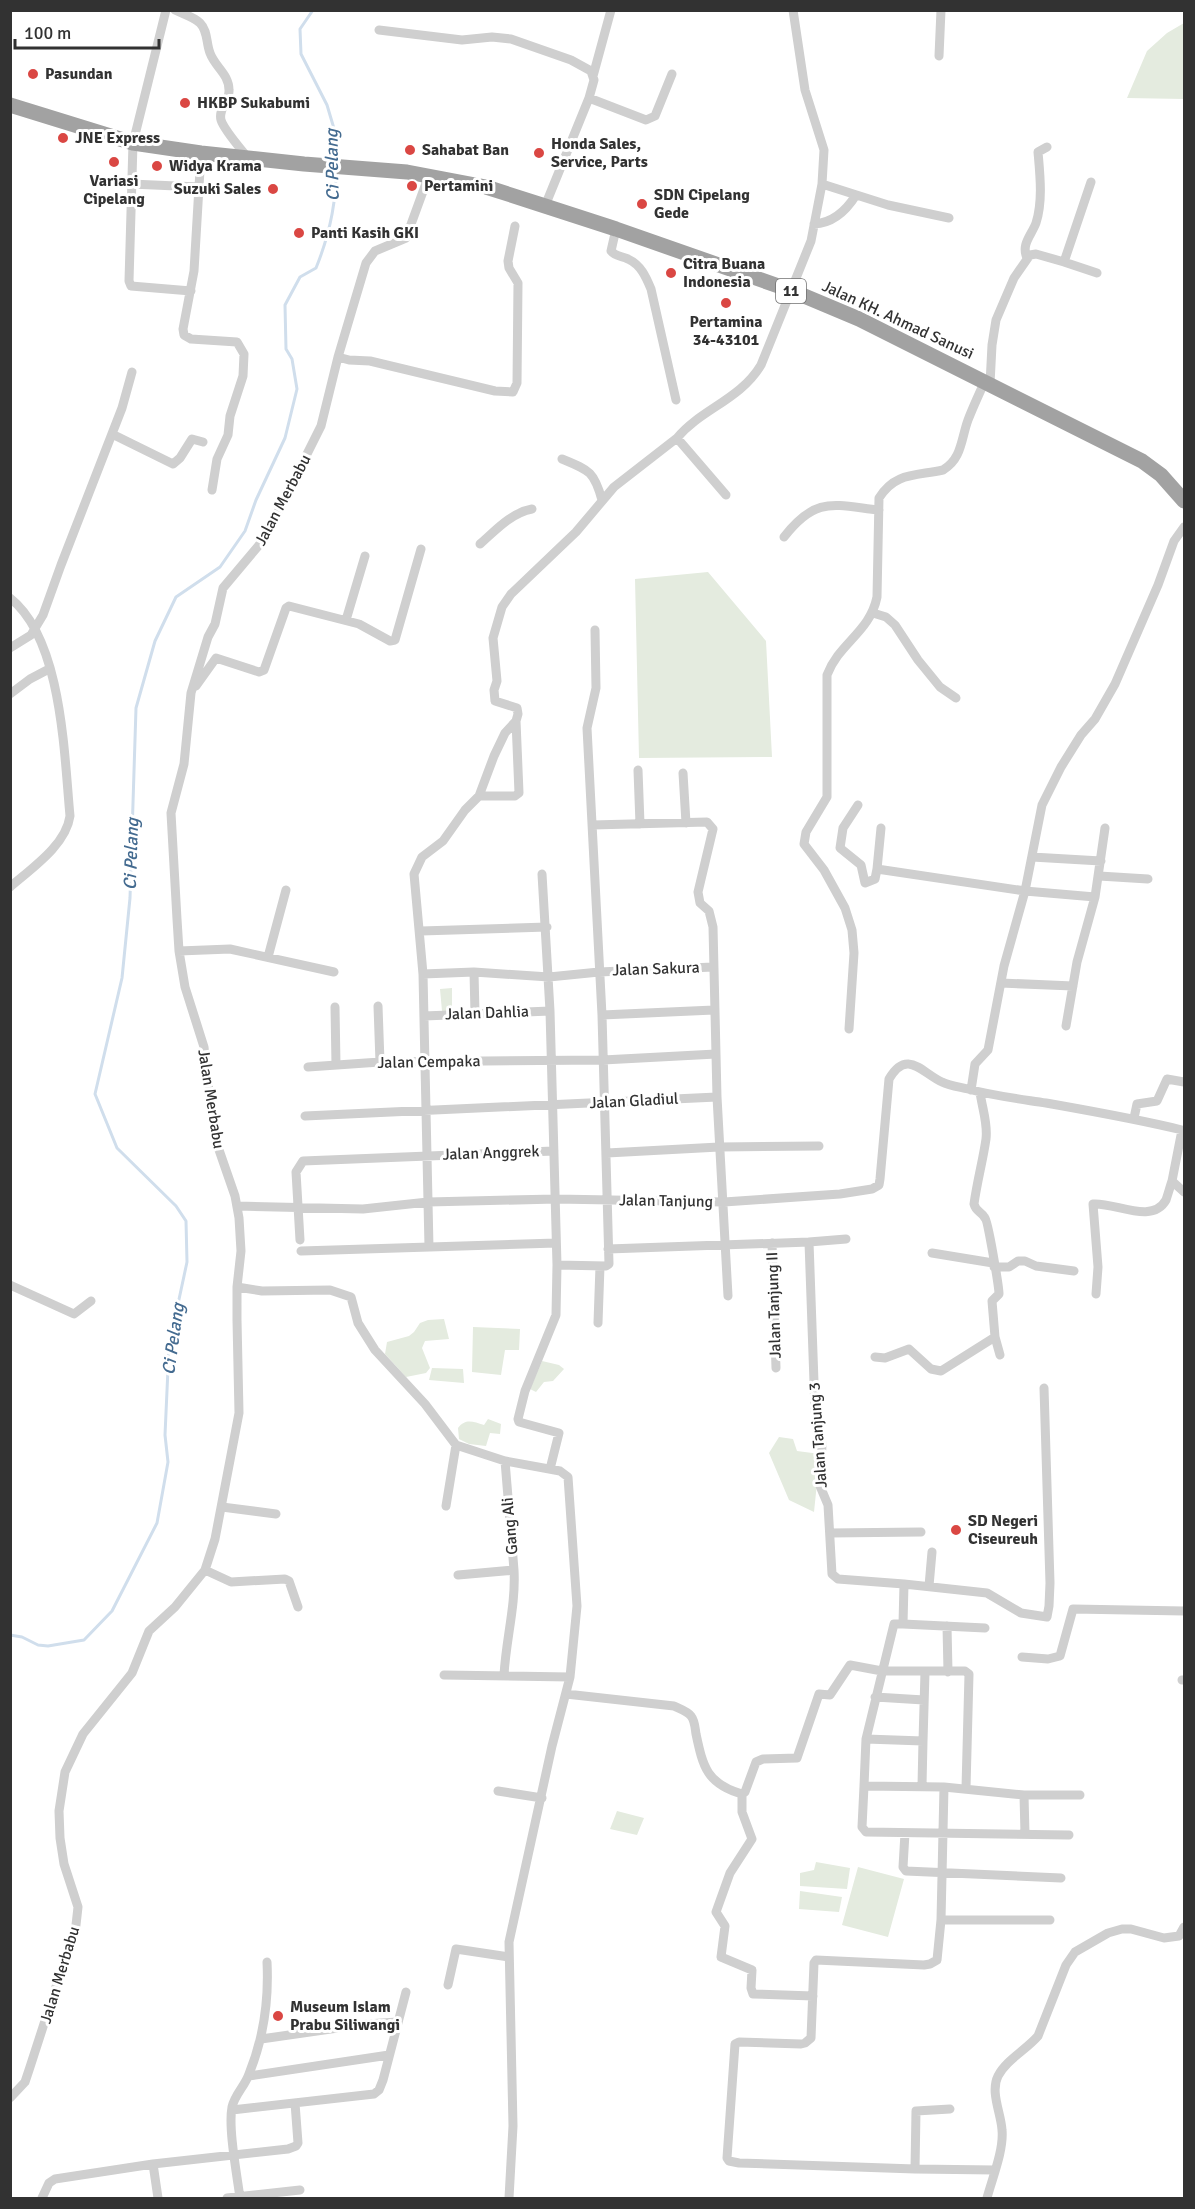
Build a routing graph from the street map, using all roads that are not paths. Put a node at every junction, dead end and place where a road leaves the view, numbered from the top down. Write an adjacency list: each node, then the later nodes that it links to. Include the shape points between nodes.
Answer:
1 (166, 10): 12 (street)
2 (175, 10): 15 (street, via 199,21 206,32 210,52 229,85 229,98 220,113 222,123)
3 (611, 10): 9 (street)
4 (793, 10): 19 (street, via 805,90 824,150)
5 (941, 10): 7 (street)
6 (379, 30): 9 (street, via 452,40 511,39 571,60)
7 (939, 56)
8 (672, 74): 10 (street, via 651,119)
9 (593, 76): 10 (street)
10 (589, 98): 22 (street)
11 (10, 105): 12 (highway, Jalan KH. Ahmad Sanusi / 11)
12 (133, 143): 14 (highway, Jalan KH. Ahmad Sanusi / 11); 18 (street)
13 (1047, 147): 27 (street, via 1038,152 1040,196 1037,220 1024,250)
14 (201, 153): 15 (highway, Jalan KH. Ahmad Sanusi / 11); 20 (street)
15 (248, 158): 16 (highway, Jalan KH. Ahmad Sanusi / 11)
16 (429, 175): 22 (highway, Jalan KH. Ahmad Sanusi / 11, via 486,187); 32 (street, Jalan Merbabu, via 406,238 375,251 369,258)
17 (1091, 182): 28 (street)
18 (131, 184): 20 (street); 31 (street, via 129,284)
19 (822, 184): 21 (street); 24 (street)
20 (199, 187): 31 (street)
21 (856, 195): 23 (street); 24 (street, via 836,217 824,224)
22 (545, 206): 26 (highway, Jalan KH. Ahmad Sanusi / 11)
23 (949, 218)
24 (814, 224): 30 (street)
25 (514, 226): 32 (street, via 508,261 518,286 517,383 513,392)
26 (616, 229): 30 (highway, Jalan KH. Ahmad Sanusi / 11); 35 (street, via 611,251 634,262 651,289)
27 (1027, 258): 28 (street, via 1036,254); 34 (street, via 996,320)
28 (1064, 262): 29 (street)
29 (1097, 273)
30 (790, 290): 34 (highway, Jalan KH. Ahmad Sanusi / 11, via 870,324); 37 (street, via 757,372 731,398)
31 (191, 291): 40 (street, via 184,335 204,341 237,342 244,354 243,376 228,435 217,459)
32 (338, 357): 58 (street, Jalan Merbabu, via 318,433 265,538 223,588)
33 (132, 372): 36 (street)
34 (987, 382): 43 (highway, Jalan KH. Ahmad Sanusi / 11, via 1142,461); 45 (street, via 950,466 893,481 879,498)
35 (676, 400)
36 (112, 434): 38 (street, via 173,464 192,439); 55 (street, via 48,603)
37 (677, 438): 41 (street); 42 (street)
38 (203, 442)
39 (562, 459): 42 (street, via 591,472)
40 (212, 490)
41 (726, 495)
42 (602, 500): 61 (street, via 502,607 493,638 495,701 517,708)
43 (1185, 501)
44 (532, 508): 48 (street, via 521,511)
45 (879, 510): 47 (street, via 825,505 794,524); 52 (street, via 877,597)
46 (1185, 527): 71 (street, via 1174,541 1115,684 1071,751 1042,805)
47 (784, 537)
48 (480, 544)
49 (421, 549): 53 (street, via 395,640)
50 (365, 556): 53 (street)
51 (10, 598): 55 (street, via 26,613)
52 (873, 613): 60 (street, via 895,625 940,687); 101 (street, via 836,656 827,675 827,797 806,832 804,844 824,870 852,930)
53 (346, 620): 58 (street, via 289,606 264,670 259,672 216,658)
54 (595, 630): 68 (street, via 596,688 587,728)
55 (33, 632): 56 (street); 57 (street, via 43,645)
56 (10, 648)
57 (49, 669): 59 (street); 77 (street, via 59,711 69,823 54,847)
58 (192, 693): 83 (street, Jalan Merbabu, via 184,764 171,813)
59 (10, 694)
60 (956, 698)
61 (516, 721): 64 (street, via 505,733); 64 (street, via 519,793)
62 (638, 770): 67 (street)
63 (683, 773): 66 (street)
64 (479, 796): 82 (street, via 443,842 418,864 414,874)
65 (858, 805): 73 (street, via 843,828 840,848 861,865 865,883 875,879)
66 (686, 823): 67 (street); 85 (street, via 711,825 712,837 698,892 700,903 712,916)
67 (640, 824): 68 (street)
68 (592, 825): 88 (street)
69 (881, 828): 73 (street)
70 (1105, 828): 72 (street)
71 (1032, 856): 72 (street); 79 (street)
72 (1101, 861): 75 (street)
73 (877, 869): 79 (street)
74 (542, 874): 81 (street)
75 (1099, 876): 76 (street); 80 (street)
76 (1148, 879)
77 (10, 887)
78 (286, 890): 84 (street)
79 (1025, 891): 80 (street); 91 (street)
80 (1095, 897): 92 (street)
81 (547, 927): 82 (street); 90 (street)
82 (421, 931): 89 (street)
83 (179, 951): 84 (street, via 230,949); 128 (street, Jalan Merbabu, via 185,987 204,1047 218,1147)
84 (268, 957): 86 (street)
85 (713, 967): 88 (street, Jalan Sakura); 95 (street)
86 (334, 972)
87 (474, 972): 89 (street, Jalan Sakura); 90 (street, Jalan Sakura); 97 (street)
88 (599, 972): 90 (street, Jalan Sakura); 98 (street)
89 (423, 974): 99 (street)
90 (549, 977): 96 (street)
91 (1001, 983): 92 (street); 110 (street, via 988,1050 975,1064)
92 (1073, 986): 100 (street)
93 (378, 1006): 105 (street)
94 (335, 1007): 107 (street)
95 (714, 1010): 98 (street); 102 (street)
96 (550, 1011): 97 (street, Jalan Dahlia); 103 (street)
97 (475, 1014): 99 (street, Jalan Dahlia)
98 (602, 1015): 104 (street)
99 (424, 1016): 106 (street)
100 (1066, 1026)
101 (849, 1029)
102 (716, 1054): 104 (street, Jalan Cempaka); 111 (street)
103 (551, 1060): 104 (street, Jalan Cempaka); 106 (street, Jalan Cempaka); 113 (street)
104 (603, 1060): 112 (street)
105 (380, 1062): 106 (street, Jalan Cempaka); 107 (street, Jalan Cempaka)
106 (424, 1062): 114 (street)
107 (336, 1065): 108 (street, Jalan Cempaka)
108 (308, 1067)
109 (1185, 1082): 116 (street, via 1167,1079 1157,1101 1138,1103)
110 (976, 1091): 116 (street); 127 (street, Jalan Tanjung, via 941,1082 915,1065 895,1068 889,1079 879,1185 840,1194); 141 (street, via 986,1122 986,1138 974,1203 976,1211 987,1220)
111 (717, 1097): 112 (street, Jalan Gladiul); 119 (street)
112 (604, 1102): 113 (street, Jalan Gladiul); 121 (street)
113 (552, 1105): 114 (street, Jalan Gladiul); 120 (street)
114 (426, 1111): 115 (street, Jalan Gladiul); 122 (street)
115 (306, 1116)
116 (1134, 1118): 117 (street)
117 (1183, 1130): 123 (street)
118 (819, 1146): 119 (street)
119 (719, 1147): 121 (street); 127 (street)
120 (554, 1151): 122 (street, Jalan Anggrek); 124 (street)
121 (607, 1153): 125 (street)
122 (428, 1156): 126 (street); 129 (street, Jalan Anggrek, via 303,1161 296,1172)
123 (1177, 1186): 146 (street, via 1158,1209 1148,1212 1093,1204)
124 (555, 1199): 125 (street, Jalan Tanjung); 126 (street, Jalan Tanjung); 133 (street)
125 (608, 1200): 127 (street, Jalan Tanjung); 137 (street)
126 (428, 1202): 129 (street, Jalan Tanjung, via 363,1209); 136 (street)
127 (724, 1202): 135 (street)
128 (238, 1206): 129 (street, Jalan Tanjung); 145 (street, Jalan Merbabu, via 241,1251)
129 (298, 1209): 131 (street)
130 (846, 1239): 132 (street)
131 (300, 1240)
132 (809, 1242): 134 (street); 162 (street, Jalan Tanjung 3, via 815,1410 822,1444 820,1486 828,1505)
133 (556, 1243): 136 (street); 140 (street)
134 (771, 1243): 135 (street); 153 (street, Jalan Tanjung II)
135 (726, 1244): 137 (street); 147 (street)
136 (429, 1247): 138 (street)
137 (608, 1249): 142 (street, via 608,1265)
138 (301, 1251)
139 (932, 1252): 141 (street)
140 (557, 1265): 142 (street); 157 (street, via 555,1320 525,1390 518,1419 559,1433)
141 (993, 1265): 143 (street, via 1009,1267 1025,1261); 150 (street, via 999,1292 992,1300)
142 (600, 1266): 149 (street)
143 (1074, 1271)
144 (10, 1285): 148 (street, via 74,1314)
145 (237, 1287): 155 (street, via 262,1291 330,1290 351,1297 358,1323 375,1350 425,1404); 159 (street, Jalan Merbabu, via 240,1413)
146 (1096, 1294)
147 (728, 1296)
148 (91, 1301)
149 (598, 1323)
150 (994, 1337): 151 (street); 152 (street, via 941,1371 931,1369 909,1349 885,1358)
151 (1000, 1355)
152 (875, 1357)
153 (776, 1368)
154 (1044, 1388): 168 (street, Jalan Tanjung 3, via 1050,1591 1047,1617 1021,1613 987,1593)
155 (456, 1445): 156 (street); 158 (street)
156 (505, 1461): 157 (street); 165 (street, Gang Ali)
157 (550, 1469): 180 (street, via 566,1473 568,1481 577,1606)
158 (446, 1506)
159 (222, 1507): 160 (street); 164 (street, Jalan Merbabu)
160 (276, 1514)
161 (921, 1532): 162 (street)
162 (831, 1533): 167 (street, Jalan Tanjung 3, via 832,1574 838,1579)
163 (932, 1552): 168 (street)
164 (205, 1570): 169 (street, via 231,1582 285,1579); 213 (street, Jalan Merbabu, via 149,1631 132,1673 83,1734 65,1772 59,1811 60,1838 78,1907 76,1926 25,2082)
165 (514, 1570): 166 (street, Gang Ali); 179 (street, via 516,1593)
166 (458, 1575)
167 (904, 1584): 168 (street, Jalan Tanjung 3); 171 (street)
168 (929, 1586)
169 (298, 1607)
170 (1185, 1611): 174 (street, via 1073,1609 1060,1656)
171 (903, 1624): 172 (street); 175 (street, via 894,1624)
172 (947, 1626): 173 (street); 177 (street)
173 (985, 1628)
174 (1022, 1657)
175 (882, 1671): 176 (street); 182 (street); 191 (street, via 848,1666 830,1695 819,1694 797,1758 759,1761)
176 (925, 1672): 177 (street); 183 (street)
177 (948, 1672): 189 (street, via 969,1674)
178 (444, 1675): 179 (street)
179 (504, 1675): 180 (street)
180 (570, 1677): 181 (street)
181 (566, 1694): 191 (street, via 674,1706 685,1712 694,1722 702,1759 712,1778 720,1786); 194 (street)
182 (875, 1697): 183 (street); 184 (street)
183 (924, 1700): 185 (street)
184 (866, 1739): 185 (street); 186 (street)
185 (922, 1741): 187 (street)
186 (864, 1786): 187 (street); 195 (street, via 863,1830)
187 (922, 1786): 188 (street)
188 (944, 1787): 189 (street); 196 (street)
189 (966, 1788): 192 (street)
190 (498, 1791): 194 (street)
191 (742, 1794): 208 (street, via 742,1812 752,1837 730,1873 717,1908 716,1914 725,1926 721,1957 752,1970 753,1994)
192 (1024, 1795): 193 (street); 197 (street)
193 (1080, 1795)
194 (542, 1798): 204 (street, via 514,1916)
195 (904, 1833): 196 (street); 199 (street, via 905,1870)
196 (943, 1834): 197 (street); 199 (street)
197 (1024, 1834): 198 (street)
198 (1069, 1835)
199 (942, 1872): 200 (street); 201 (street)
200 (1061, 1878)
201 (941, 1920): 202 (street); 208 (street, via 939,1956 934,1962 924,1965 816,1960)
202 (1050, 1920)
203 (1185, 1927): 220 (street, via 1179,1936 1170,1939 1131,1929 1114,1930 1070,1958 1038,2036 998,2074 995,2083 1003,2132)
204 (509, 1957): 206 (street, via 456,1949); 226 (street, via 513,2115)
205 (267, 1962): 210 (street, via 268,2007)
206 (448, 1985)
207 (406, 1992): 209 (street)
208 (813, 1996): 219 (street, via 811,2038 806,2043 735,2044 727,2158 739,2163)
209 (399, 2022): 210 (street); 211 (street)
210 (261, 2039): 212 (street)
211 (389, 2055): 212 (street); 214 (street, via 383,2080 374,2094)
212 (249, 2076): 216 (street)
213 (10, 2098)
214 (295, 2103): 216 (street); 217 (street, via 296,2146)
215 (950, 2109): 219 (street, via 916,2110)
216 (232, 2110): 217 (street)
217 (235, 2155): 218 (street); 222 (street)
218 (153, 2164): 223 (street, via 52,2180); 224 (street)
219 (915, 2169): 220 (street)
220 (995, 2170): 227 (street)
221 (300, 2190): 222 (street)
222 (240, 2198): 225 (street)
223 (42, 2199)
224 (158, 2199)
225 (227, 2199)
226 (509, 2199)
227 (987, 2199)

